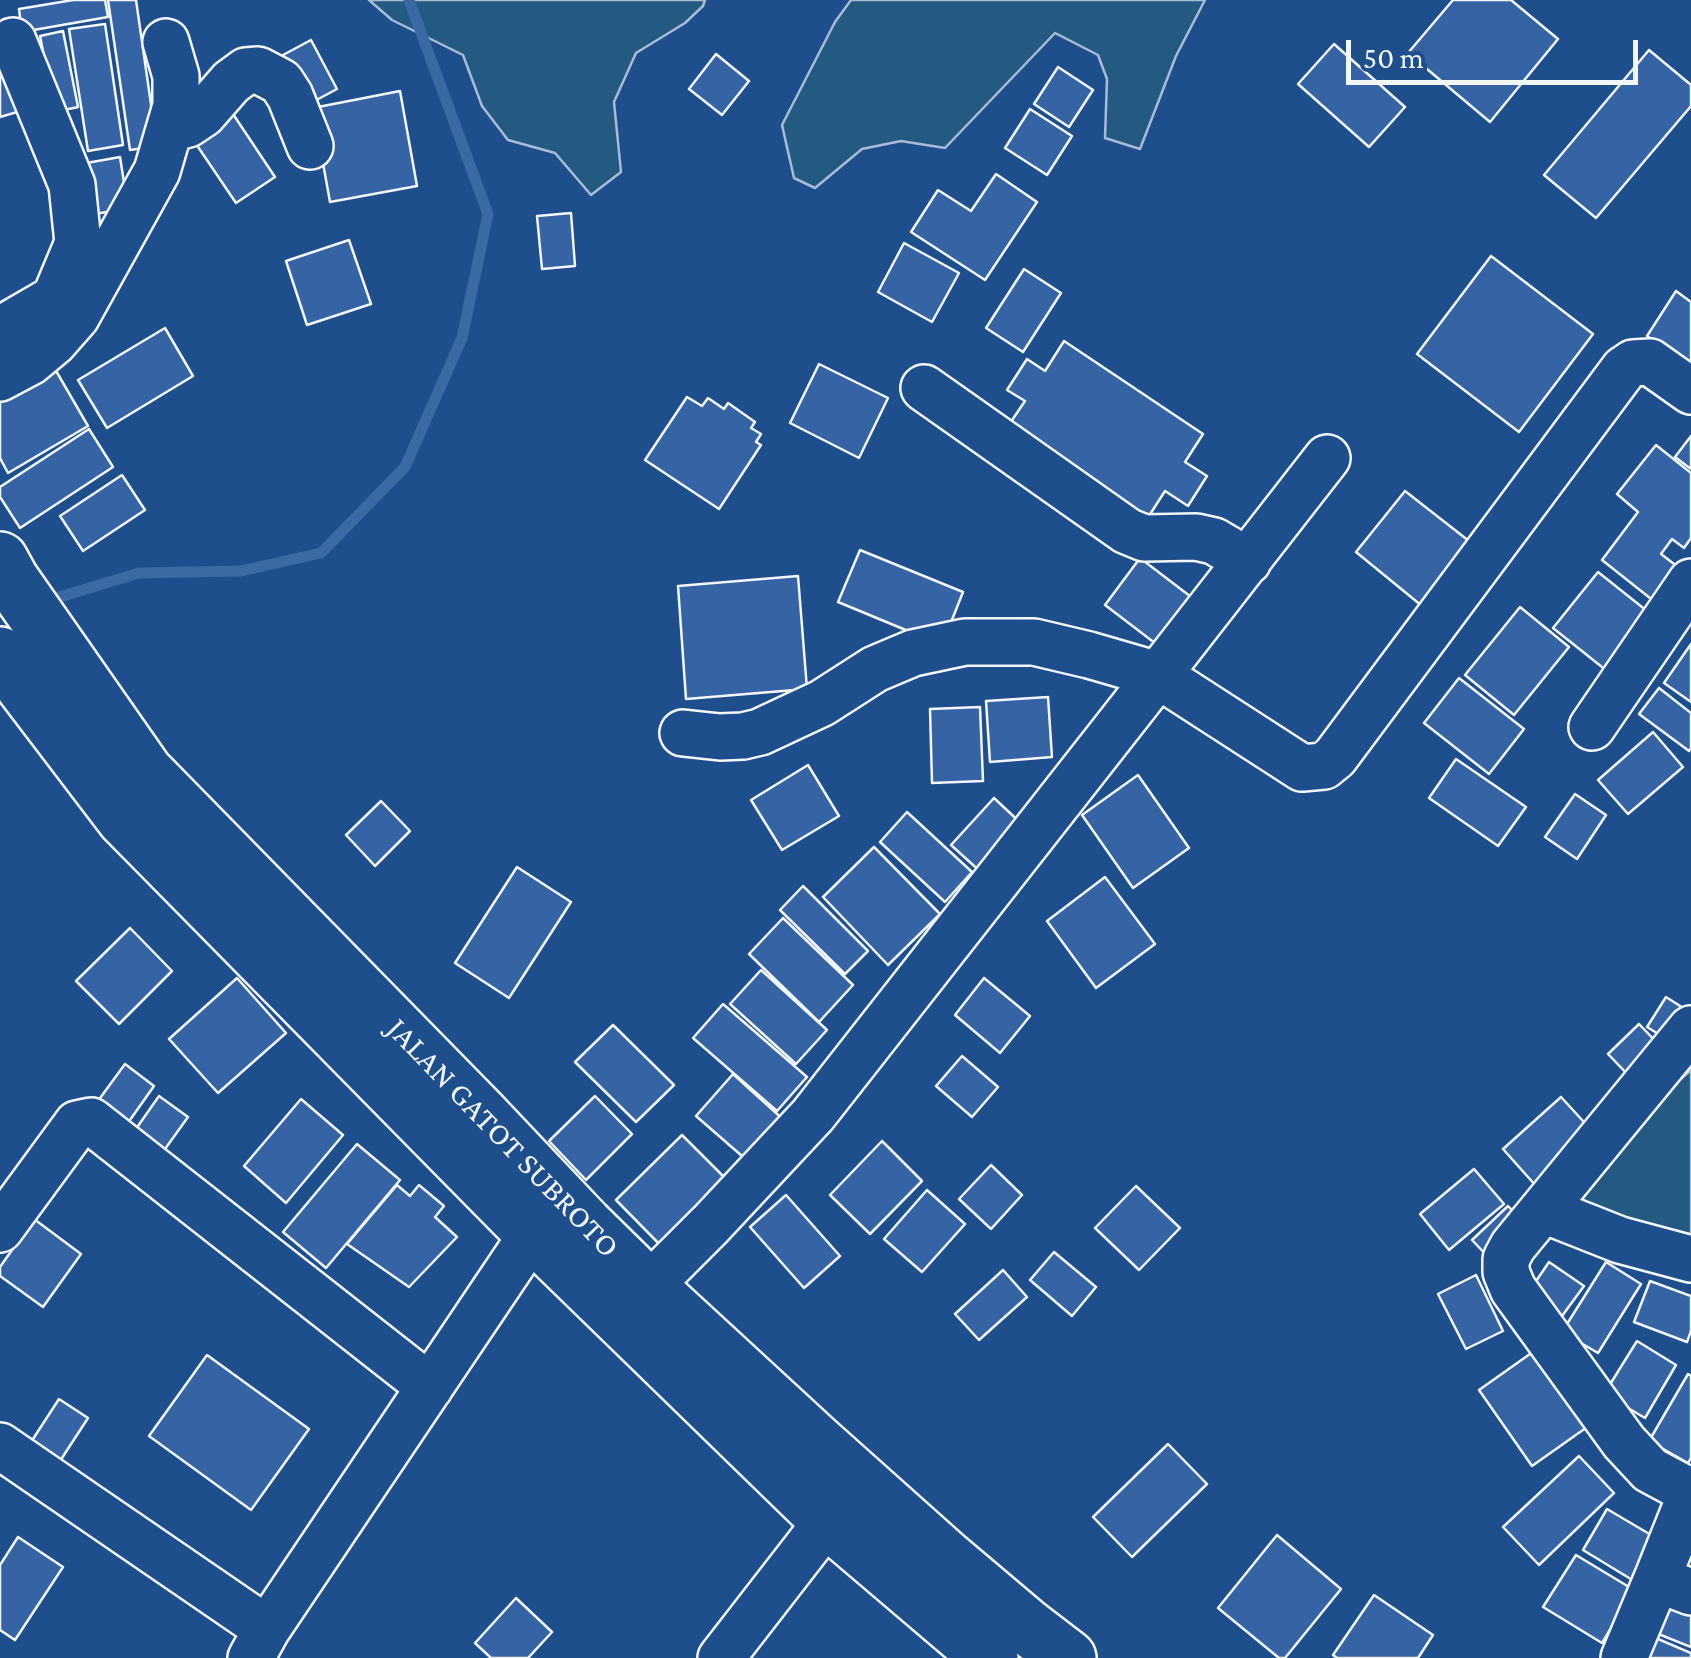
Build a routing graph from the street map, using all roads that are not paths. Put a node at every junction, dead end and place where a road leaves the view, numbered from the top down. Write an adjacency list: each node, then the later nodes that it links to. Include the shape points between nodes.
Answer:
1 (13, 41): 5 (street, via 72,185 78,242 54,298)
2 (166, 42): 3 (street, via 176,76)
3 (170, 128): 4 (street, via 188,124 231,82 258,70 281,82); 6 (street, via 157,171 76,316 30,362)
4 (310, 146)
5 (0, 330)
6 (0, 378)
7 (924, 388): 10 (street, via 1126,531 1214,541)
8 (1691, 391): 14 (street, via 1650,362 1624,369 1324,766 1302,768)
9 (1327, 458): 10 (street)
10 (1248, 561): 14 (street)
11 (6, 570): 17 (highway, JALAN GATOT SUBROTO)
12 (1691, 582): 15 (street)
13 (0, 655): 17 (highway, JALAN GATOT SUBROTO)
14 (1158, 675): 16 (street, via 1034,642 964,642 875,669 760,732); 23 (street, via 813,1115)
15 (1592, 726)
16 (683, 733)
17 (135, 795): 20 (highway, JALAN GATOT SUBROTO, via 466,1100)
18 (1691, 1029): 19 (street)
19 (1544, 1210): 22 (street); 26 (street, via 1506,1259 1512,1289 1624,1442 1650,1470)
20 (548, 1218): 23 (highway, JALAN GATOT SUBROTO); 24 (street); 27 (highway, JALAN GATOT SUBROTO)
21 (0, 1229): 24 (street, via 78,1124 91,1121)
22 (1691, 1259)
23 (648, 1286): 32 (highway, JALAN GATOT SUBROTO, via 947,1559)
24 (430, 1387): 29 (street)
25 (0, 1446): 29 (street)
26 (1691, 1493): 28 (street)
27 (828, 1520): 30 (highway, JALAN GATOT SUBROTO); 31 (street)
28 (1674, 1585): 33 (street)
29 (259, 1644)
30 (974, 1653)
31 (721, 1658)
32 (1068, 1658)
33 (1624, 1658)

